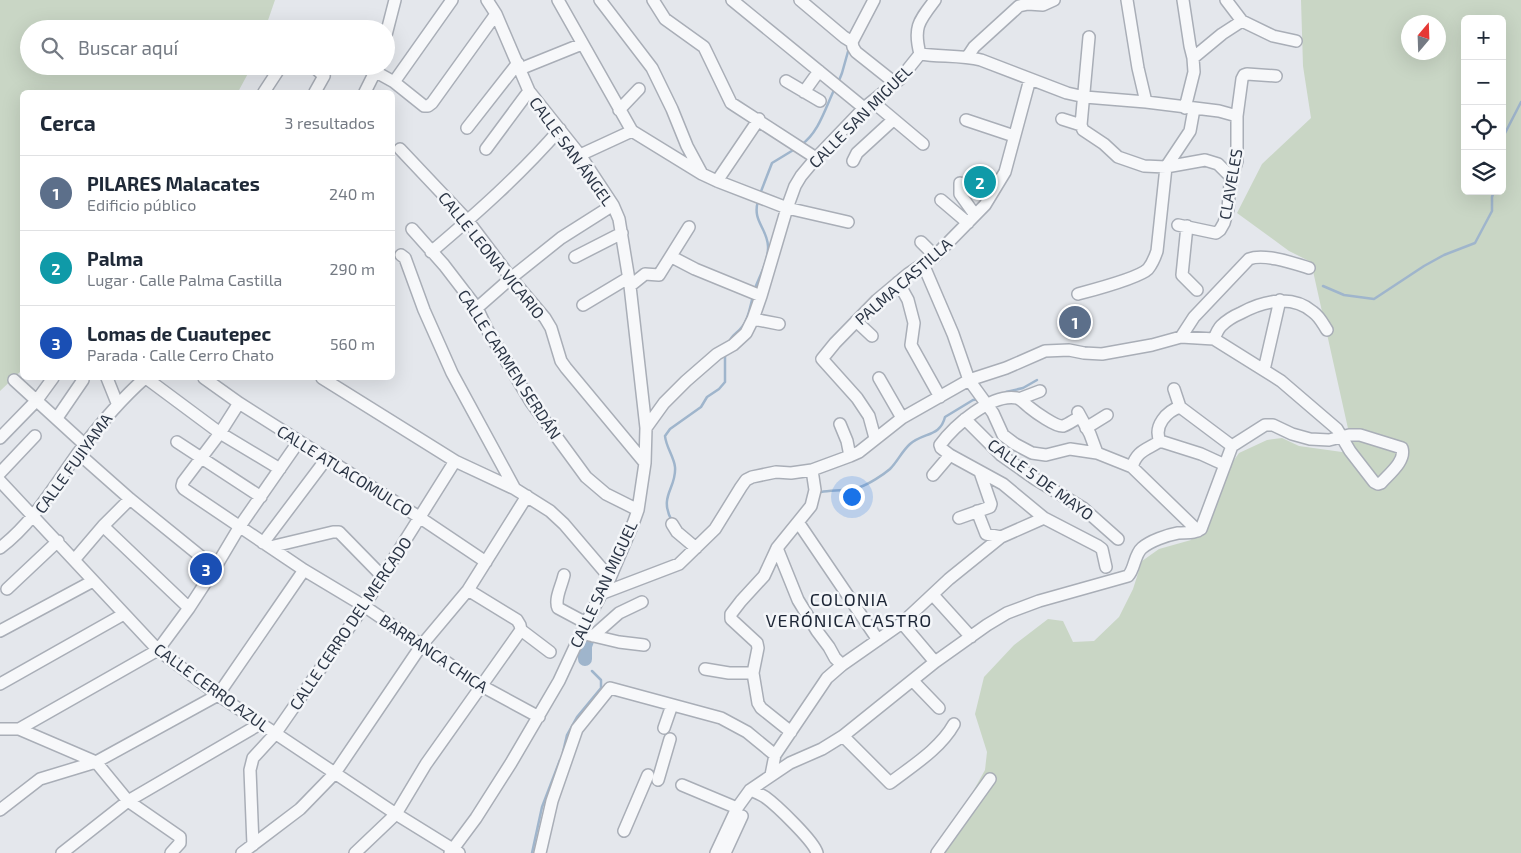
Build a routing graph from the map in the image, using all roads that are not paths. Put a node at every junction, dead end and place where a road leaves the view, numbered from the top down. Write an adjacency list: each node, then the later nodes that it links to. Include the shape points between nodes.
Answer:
1 (395, 0): 16 (street)
2 (452, 0): 34 (street)
3 (487, 0): 15 (street, CALLE SAN ÁNGEL)
4 (558, 0): 21 (street)
5 (600, 0): 65 (street, via 652,68)
6 (653, 0): 49 (street, via 665,19 704,47 732,103)
7 (800, 0): 19 (street)
8 (874, 0): 19 (street)
9 (935, 0): 22 (street, CALLE SAN MIGUEL, via 916,31)
10 (1054, 0): 23 (street, via 1043,5 1019,6)
11 (1127, 0): 44 (street)
12 (1183, 0): 24 (street)
13 (1226, 0): 17 (street)
14 (740, 2): 26 (street)
15 (496, 14): 25 (street, CALLE SAN ÁNGEL); 34 (street, via 432,104 424,106)
16 (390, 20)
17 (1242, 21): 20 (street, via 1273,36); 24 (street)
18 (1088, 37): 42 (street)
19 (850, 41): 35 (street, via 856,52)
20 (1296, 42)
21 (582, 44): 25 (street); 47 (street)
22 (920, 54): 23 (street); 35 (street, CALLE SAN MIGUEL, via 907,73)
23 (968, 56): 32 (street)
24 (1193, 58): 46 (street)
25 (519, 66): 40 (street, CALLE SAN ÁNGEL); 54 (street)
26 (819, 71): 41 (street); 45 (street)
27 (275, 75): 37 (street)
28 (323, 75): 38 (street)
29 (374, 75): 39 (street)
30 (385, 75): 34 (street)
31 (1276, 76): 48 (street, CLAVELES, via 1244,75)
32 (1030, 79): 42 (street); 57 (street, PALMA CASTILLA)
33 (786, 81): 41 (street)
34 (394, 82)
35 (895, 83): 45 (street, CALLE SAN MIGUEL)
36 (639, 89): 47 (street)
37 (265, 90)
38 (316, 90)
39 (366, 90)
40 (529, 91): 55 (street, CALLE SAN ÁNGEL); 60 (street)
41 (804, 92): 43 (street)
42 (1084, 97): 44 (street); 53 (street)
43 (820, 101)
44 (1146, 102): 46 (street)
45 (868, 105): 51 (street); 62 (street, CALLE SAN MIGUEL)
46 (1190, 108): 48 (street); 64 (street, via 1190,131)
47 (619, 110): 56 (street)
48 (1237, 116): 66 (street, CLAVELES, via 1237,161)
49 (759, 119): 62 (street); 67 (street)
50 (1062, 119): 53 (street)
51 (892, 120): 58 (street); 63 (street)
52 (966, 120): 57 (street)
53 (1081, 125): 64 (street, via 1086,134 1118,157 1144,166)
54 (467, 128)
55 (560, 129): 61 (street, CALLE SAN ÁNGEL); 73 (street, via 535,158)
56 (632, 131): 61 (street); 65 (street)
57 (1014, 136): 72 (street, PALMA CASTILLA, via 1005,172 985,205)
58 (923, 144)
59 (400, 149): 73 (street, CALLE LEONA VICARIO)
60 (486, 149)
61 (580, 155): 70 (street, CALLE SAN ÁNGEL)
62 (816, 158): 71 (street, CALLE SAN MIGUEL, via 795,186)
63 (853, 161)
64 (1166, 167): 66 (street, via 1205,160 1218,164); 91 (street, via 1154,260 1147,270 1132,277)
65 (702, 174): 67 (street)
66 (1232, 178): 89 (street, CLAVELES, via 1228,208 1220,230 1216,233 1182,225 1182,275)
67 (718, 181): 71 (street)
68 (960, 183): 72 (street, via 960,194)
69 (941, 200): 72 (street)
70 (613, 206): 77 (street, CALLE SAN ÁNGEL); 86 (street, via 562,238)
71 (787, 208): 74 (street); 90 (street, CALLE SAN MIGUEL)
72 (971, 219): 81 (street, PALMA CASTILLA)
73 (468, 221): 79 (street); 86 (street, CALLE LEONA VICARIO)
74 (848, 222)
75 (689, 227): 83 (street)
76 (412, 228): 79 (street, CALLE CARMEN SERDÁN)
77 (622, 233): 82 (street); 87 (street, CALLE SAN ÁNGEL)
78 (921, 242): 81 (street)
79 (432, 252): 94 (street, CALLE CARMEN SERDÁN)
80 (401, 255): 154 (street, via 452,373)
81 (935, 256): 84 (street, PALMA CASTILLA)
82 (575, 257)
83 (672, 257): 87 (street, via 659,275 645,274); 90 (street)
84 (923, 264): 88 (street, PALMA CASTILLA); 112 (street)
85 (1309, 268): 100 (street, via 1256,257 1249,260 1194,317)
86 (511, 278): 94 (street); 145 (street, CALLE LEONA VICARIO, via 545,318 566,368)
87 (629, 282): 93 (street); 127 (street, CALLE SAN ÁNGEL)
88 (898, 282): 96 (street, PALMA CASTILLA); 115 (street, via 908,300 914,323 912,345)
89 (1197, 290)
90 (756, 294): 95 (street, CALLE SAN MIGUEL)
91 (1078, 294)
92 (1280, 300): 98 (street, via 1312,311); 101 (street, via 1266,302 1234,316 1220,328); 102 (street)
93 (583, 305)
94 (477, 308): 158 (street, CALLE CARMEN SERDÁN, via 531,402 586,477 606,494)
95 (753, 319): 97 (street); 127 (street, CALLE SAN MIGUEL, via 746,333 686,381)
96 (856, 321): 99 (street); 133 (street, PALMA CASTILLA, via 822,359 857,398 869,416)
97 (779, 324)
98 (1327, 330)
99 (872, 336)
100 (1180, 337): 101 (street); 112 (street, via 1102,354 1045,351)
101 (1214, 339): 102 (street)
102 (1264, 370): 131 (street, via 1326,419)
103 (879, 378): 124 (street)
104 (14, 380): 117 (street)
105 (52, 380): 117 (street)
106 (83, 380): 123 (street)
107 (108, 380): 119 (street)
108 (144, 380): 119 (street, CALLE FUJIYAMA)
109 (149, 380): 129 (street)
110 (207, 380): 120 (street, CALLE ATLACOMULCO)
111 (325, 380): 144 (street)
112 (969, 380): 115 (street); 118 (street)
113 (1174, 389): 121 (street)
114 (1040, 391): 116 (street)
115 (940, 397): 124 (street)
116 (1020, 399): 118 (street); 128 (street, via 1057,425 1064,425 1079,414)
117 (37, 400): 123 (street); 132 (street)
118 (982, 400): 125 (street); 139 (street, via 1004,435 1032,453 1039,455 1070,449)
119 (117, 403): 138 (street, CALLE FUJIYAMA)
120 (239, 403): 129 (street); 135 (street, CALLE ATLACOMULCO)
121 (1180, 407): 134 (street, via 1163,418 1158,436); 137 (street)
122 (1107, 415): 128 (street)
123 (57, 418): 138 (street)
124 (902, 418): 133 (street)
125 (965, 419): 140 (street, via 940,445); 170 (street, CALLE 5 DE MAYO, via 1001,455 1083,508)
126 (840, 424): 141 (street)
127 (646, 428): 145 (street, CALLE SAN MIGUEL)
128 (1086, 428): 139 (street)
129 (220, 433): 143 (street); 148 (street)
130 (35, 436): 151 (street)
131 (1341, 436): 131 (street, via 1378,484 1400,462 1403,451 1399,446 1360,435); 137 (street, via 1329,440 1310,439 1266,425)
132 (0, 438)
133 (876, 438): 141 (street)
134 (1160, 440): 146 (street); 147 (street, via 1138,453)
135 (299, 441): 142 (street, CALLE ATLACOMULCO); 148 (street)
136 (177, 442): 143 (street)
137 (1232, 446): 146 (street)
138 (81, 449): 157 (street); 160 (street, CALLE FUJIYAMA)
139 (1097, 453): 147 (street)
140 (950, 455): 150 (street); 152 (street)
141 (850, 456): 149 (street)
142 (327, 458): 161 (street, CALLE ATLACOMULCO); 172 (street)
143 (202, 459): 156 (street); 167 (street, BARRANCA CHICA, via 183,482 184,490)
144 (455, 461): 154 (street); 161 (street, CALLE CERRO DEL MERCADO)
145 (645, 463): 158 (street, CALLE SAN MIGUEL)
146 (1226, 465): 168 (street)
147 (1132, 467): 168 (street)
148 (280, 469): 156 (street)
149 (812, 470): 164 (street, via 814,497); 173 (street, via 768,473 746,480 715,529)
150 (980, 472): 159 (street, via 991,504); 163 (street, via 1004,484)
151 (0, 473)
152 (934, 475)
153 (0, 481): 160 (street, CALLE CERRO AZUL)
154 (515, 489): 155 (street)
155 (527, 496): 177 (street); 183 (street, via 564,524)
156 (261, 497): 167 (street)
157 (130, 499): 166 (street); 179 (street)
158 (638, 510): 183 (street, CALLE SAN MIGUEL)
159 (977, 511): 162 (street); 169 (street, via 986,534)
160 (33, 517): 171 (street, CALLE CERRO AZUL); 174 (street, CALLE FUJIYAMA)
161 (419, 517): 177 (street, CALLE ATLACOMULCO); 182 (street, CALLE CERRO DEL MERCADO)
162 (960, 518)
163 (1044, 518): 169 (street); 178 (street, via 1102,549)
164 (798, 522): 175 (street); 199 (street)
165 (672, 524): 173 (street)
166 (103, 526): 176 (street); 191 (street)
167 (240, 526): 172 (street, BARRANCA CHICA); 179 (street)
168 (1198, 531): 198 (street, via 1178,533 1152,542 1139,552 1128,576 1007,612)
169 (1001, 537): 188 (street)
170 (1118, 539)
171 (58, 542): 176 (street, CALLE CERRO AZUL); 185 (street)
172 (267, 545): 180 (street, BARRANCA CHICA); 182 (street, via 339,532)
173 (692, 545): 187 (street, via 674,567)
174 (0, 548)
175 (777, 548): 205 (street, via 798,600); 207 (street, via 764,576 741,601 730,619 757,643)
176 (74, 560): 184 (street, CALLE CERRO AZUL)
177 (486, 562): 186 (street)
178 (1106, 567)
179 (215, 568): 191 (street)
180 (304, 570): 190 (street, BARRANCA CHICA); 211 (street)
181 (564, 575): 194 (street, via 556,605)
182 (383, 578): 190 (street, CALLE CERRO DEL MERCADO)
183 (610, 578): 187 (street, CALLE SAN MIGUEL)
184 (93, 581): 192 (street, CALLE CERRO AZUL); 196 (street)
185 (7, 589)
186 (468, 590): 195 (street, via 517,620); 201 (street)
187 (602, 593): 194 (street, CALLE SAN MIGUEL)
188 (933, 595): 193 (street); 198 (street)
189 (642, 602): 197 (street, via 619,613)
190 (364, 606): 201 (street, BARRANCA CHICA); 220 (street, CALLE CERRO DEL MERCADO)
191 (189, 608): 202 (street)
192 (124, 614): 202 (street, CALLE CERRO AZUL); 209 (street)
193 (902, 623): 199 (street); 204 (street)
194 (584, 628): 197 (street); 214 (street, CALLE SAN MIGUEL)
195 (521, 630): 203 (street); 210 (street)
196 (0, 631)
197 (593, 636): 200 (street)
198 (971, 637): 204 (street)
199 (878, 640): 205 (street)
200 (644, 645)
201 (421, 646): 210 (street, BARRANCA CHICA); 224 (street)
202 (158, 650): 211 (street, CALLE CERRO AZUL); 218 (street)
203 (550, 652)
204 (935, 662): 208 (street)
205 (842, 665): 219 (street, via 827,678)
206 (706, 669): 207 (street)
207 (754, 673): 219 (street, via 761,708)
208 (913, 681): 213 (street); 221 (street)
209 (0, 684)
210 (480, 685): 214 (street, BARRANCA CHICA); 232 (street)
211 (218, 695): 215 (street, CALLE CERRO AZUL); 223 (street)
212 (672, 705): 222 (street, via 721,718 747,732); 233 (street, via 653,778); 240 (street, via 610,688 577,729 549,814)
213 (939, 708)
214 (539, 717): 235 (street, CALLE SAN MIGUEL)
215 (260, 724): 220 (street, CALLE CERRO AZUL); 229 (street)
216 (954, 724): 221 (street, via 938,744 890,783)
217 (0, 729): 218 (street)
218 (19, 729): 223 (street)
219 (791, 732): 222 (street)
220 (275, 734): 224 (street, CALLE CERRO AZUL); 234 (street, CALLE CERRO DEL MERCADO, via 253,758 250,770)
221 (843, 736): 225 (street)
222 (775, 756): 225 (street)
223 (96, 762): 229 (street); 231 (street, via 40,778)
224 (334, 774): 232 (street, CALLE CERRO AZUL); 234 (street, via 300,810)
225 (771, 775): 228 (street)
226 (990, 779): 244 (street)
227 (682, 785): 230 (street)
228 (754, 789): 230 (street); 242 (street); 243 (street, via 814,844)
229 (128, 801): 236 (street); 237 (street, via 178,834 181,840)
230 (737, 808): 241 (street)
231 (0, 810)
232 (396, 814): 235 (street, CALLE CERRO AZUL); 239 (street)
233 (624, 831)
234 (253, 845): 238 (street)
235 (454, 852)
236 (62, 853)
237 (171, 853)
238 (242, 853)
239 (355, 853)
240 (540, 853)
241 (716, 853)
242 (725, 853)
243 (817, 853)
244 (937, 853)

